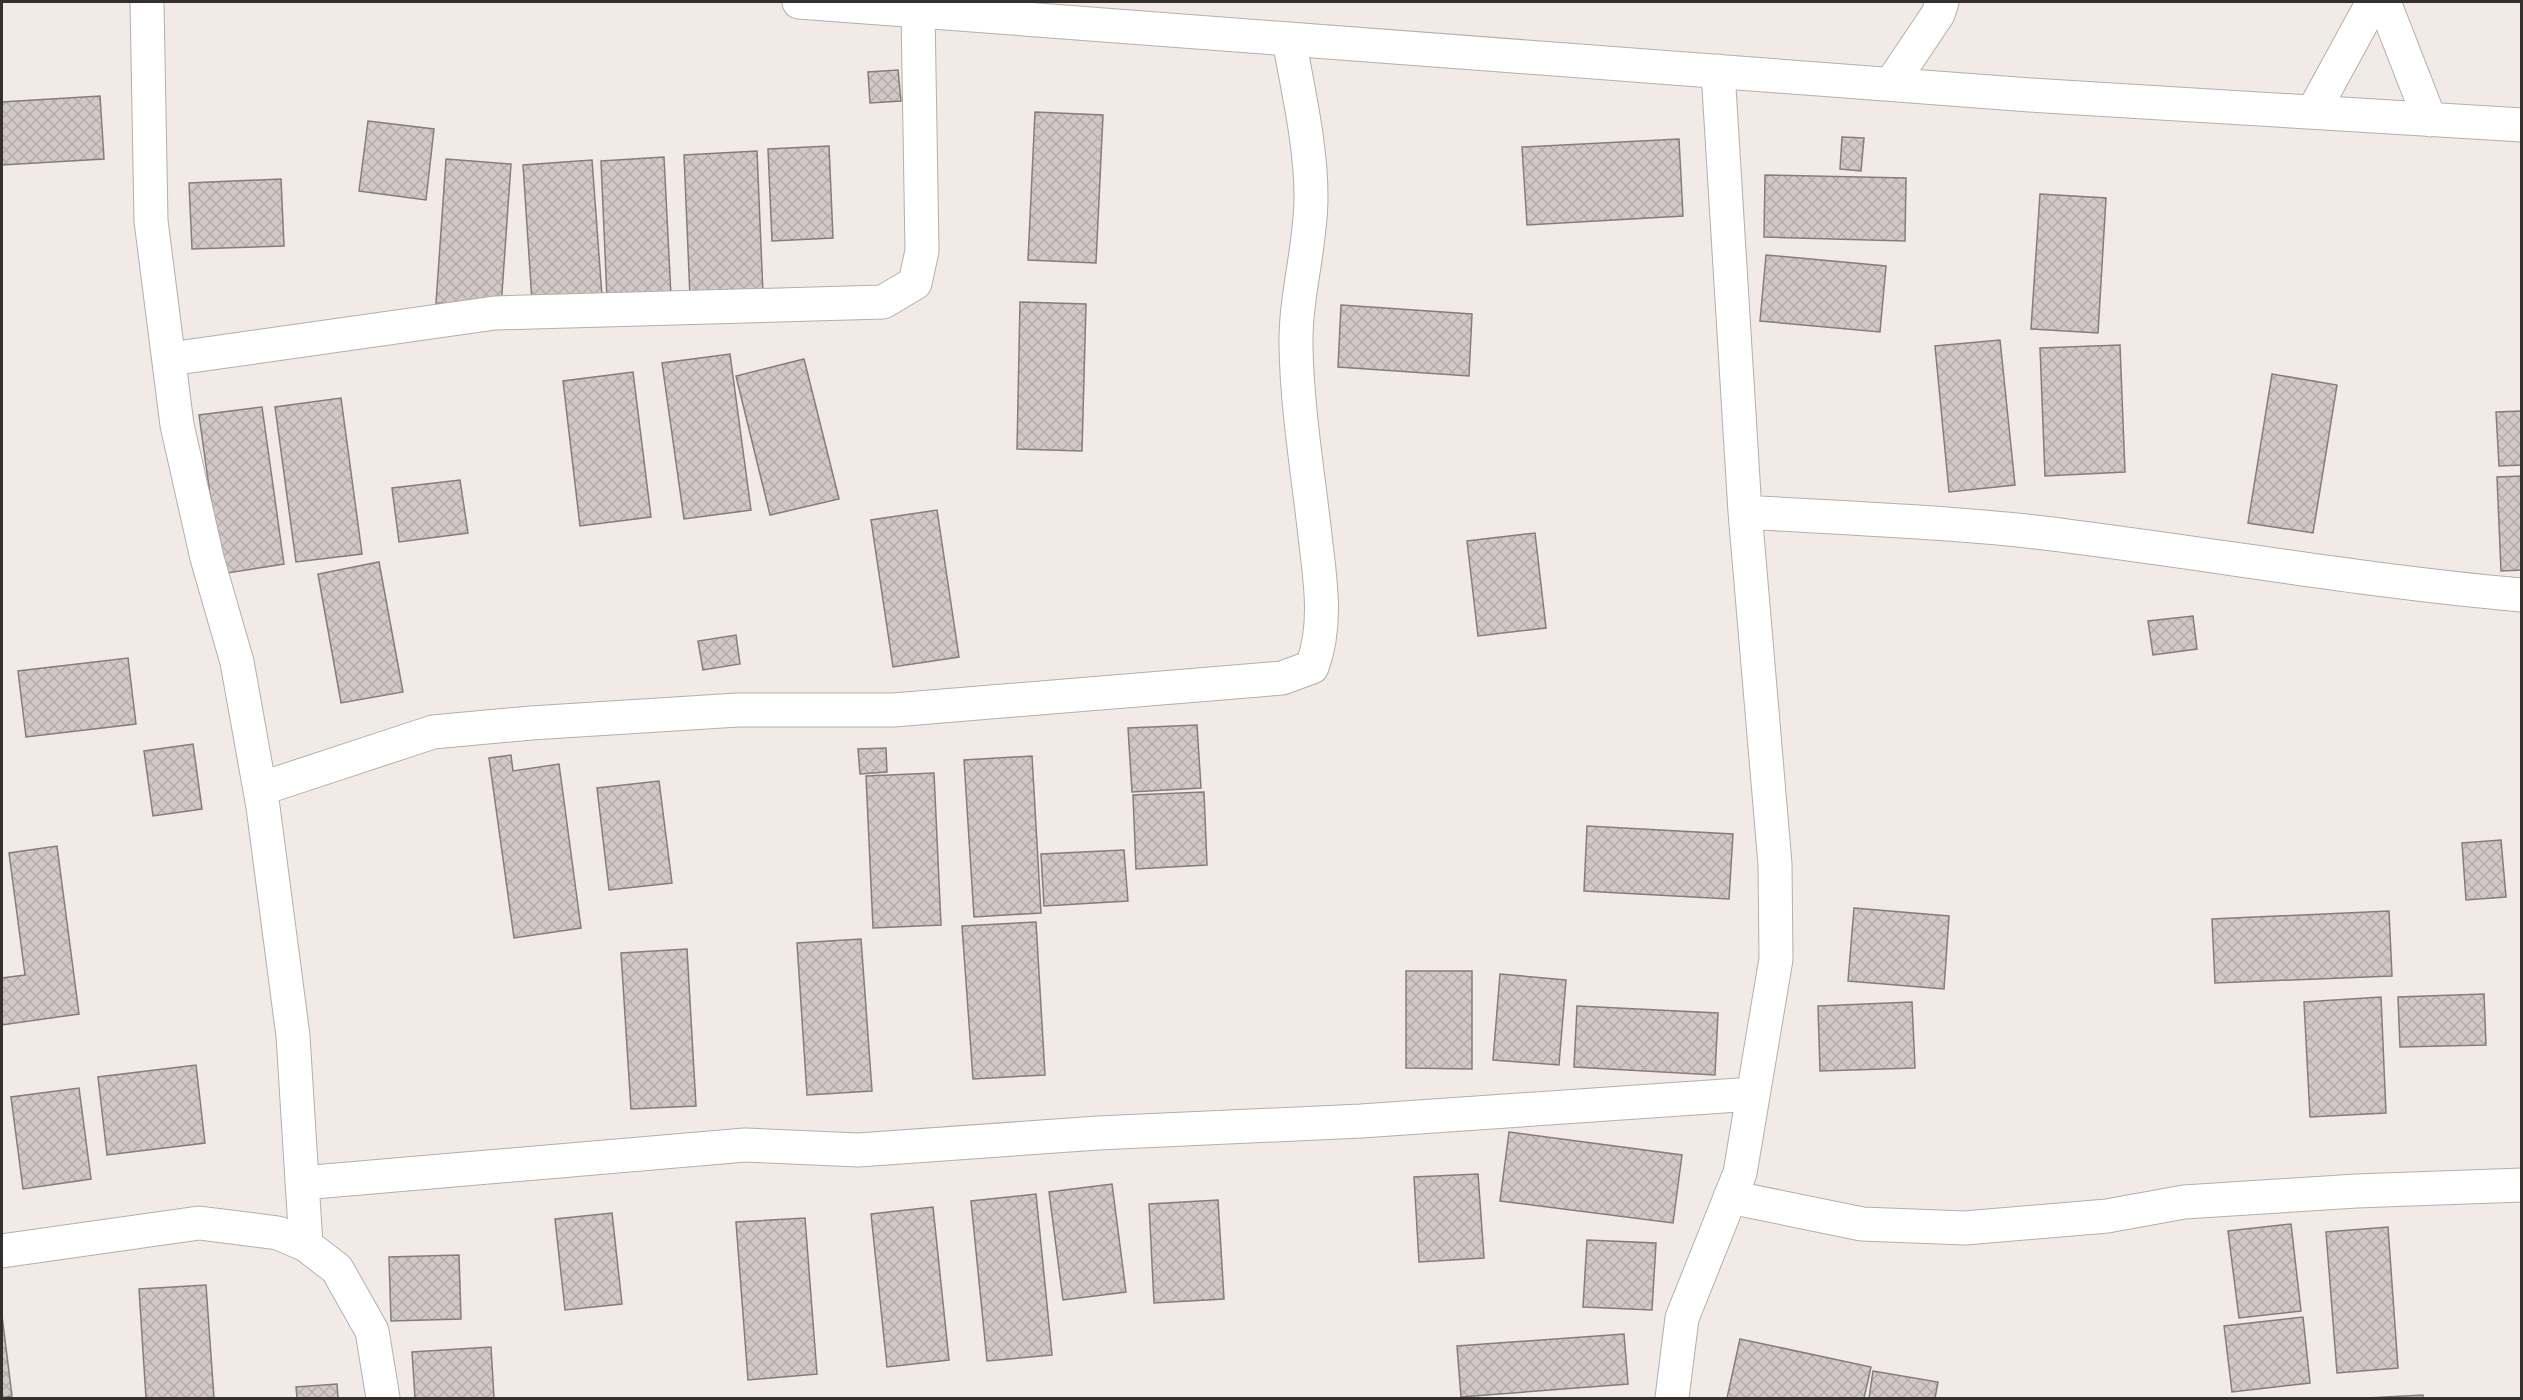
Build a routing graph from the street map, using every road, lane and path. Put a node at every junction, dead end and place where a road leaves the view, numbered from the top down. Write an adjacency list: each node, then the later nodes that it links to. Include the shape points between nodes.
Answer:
1 (147, 2): 13 (street, via 151,221)
2 (799, 2): 6 (street)
3 (1942, 2): 9 (street)
4 (2373, 2): 10 (street)
5 (2384, 2): 11 (street)
6 (918, 10): 7 (street); 13 (street, via 922,251 915,284 883,302 495,313)
7 (1289, 39): 8 (street); 16 (street, via 1308,153 1311,198 1296,345 1322,602 1319,648 1312,667 1282,678 894,710 738,710 433,732)
8 (1718, 71): 9 (street); 14 (street)
9 (1892, 84): 10 (street)
10 (2313, 112): 11 (street)
11 (2430, 120): 12 (street)
12 (2522, 125)
13 (170, 359): 16 (street, via 177,425 207,558 237,662)
14 (1745, 512): 15 (street, via 1965,525 2074,536); 17 (street, via 1775,864 1776,959)
15 (2522, 596)
16 (260, 789): 18 (street, via 293,1036)
17 (1753, 1094): 18 (street, via 858,1150 745,1144); 20 (street, via 1740,1173)
18 (302, 1183): 21 (street)
19 (2522, 1185): 20 (street, via 2196,1202 2107,1216 1965,1228 1862,1224)
20 (1730, 1197): 24 (street, via 1682,1318)
21 (306, 1245): 22 (street, via 278,1233 199,1223); 23 (street, via 337,1269 372,1331)
22 (2, 1251)
23 (383, 1398)
24 (1672, 1398)

